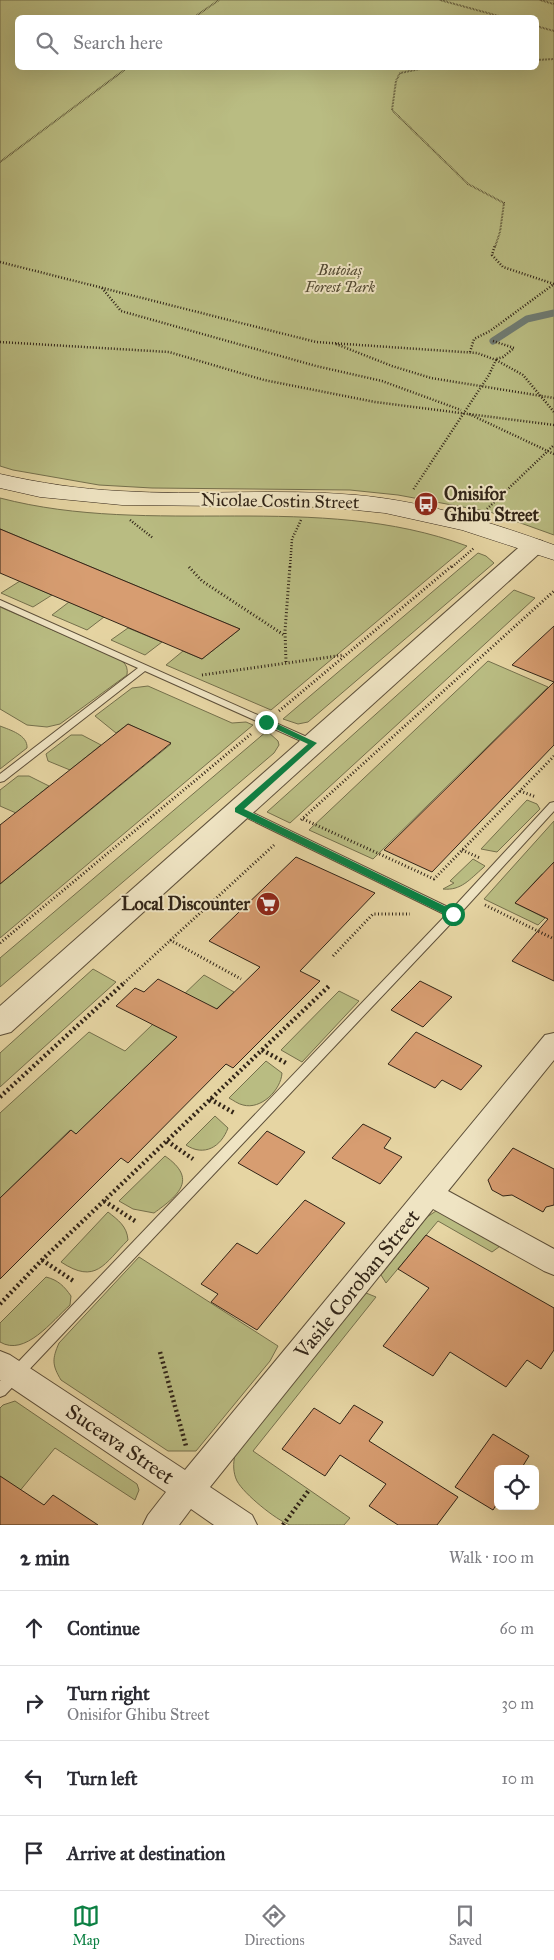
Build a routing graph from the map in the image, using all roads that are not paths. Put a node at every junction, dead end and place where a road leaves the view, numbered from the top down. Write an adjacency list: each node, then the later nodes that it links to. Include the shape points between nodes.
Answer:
1 (0, 481): 2 (main road, Nicolae Costin Street, via 52,492 124,499 362,502 440,516 473,535)
2 (544, 549): 5 (street)
3 (0, 603): 4 (lane)
4 (145, 667): 5 (lane); 6 (lane)
5 (313, 743): 8 (street)
6 (0, 779)
7 (554, 805): 9 (lane)
8 (238, 810): 9 (lane); 10 (street)
9 (453, 914): 14 (lane, via 93,1293)
10 (0, 1024)
11 (554, 1042): 12 (street, Vasile Coroban Street)
12 (430, 1194): 13 (street); 15 (street, Vasile Coroban Street)
13 (554, 1263)
14 (5, 1377): 15 (street, Suceava Street)
15 (192, 1485): 16 (street, Vasile Coroban Street); 17 (street, Suceava Street)
16 (159, 1525)
17 (241, 1525)

